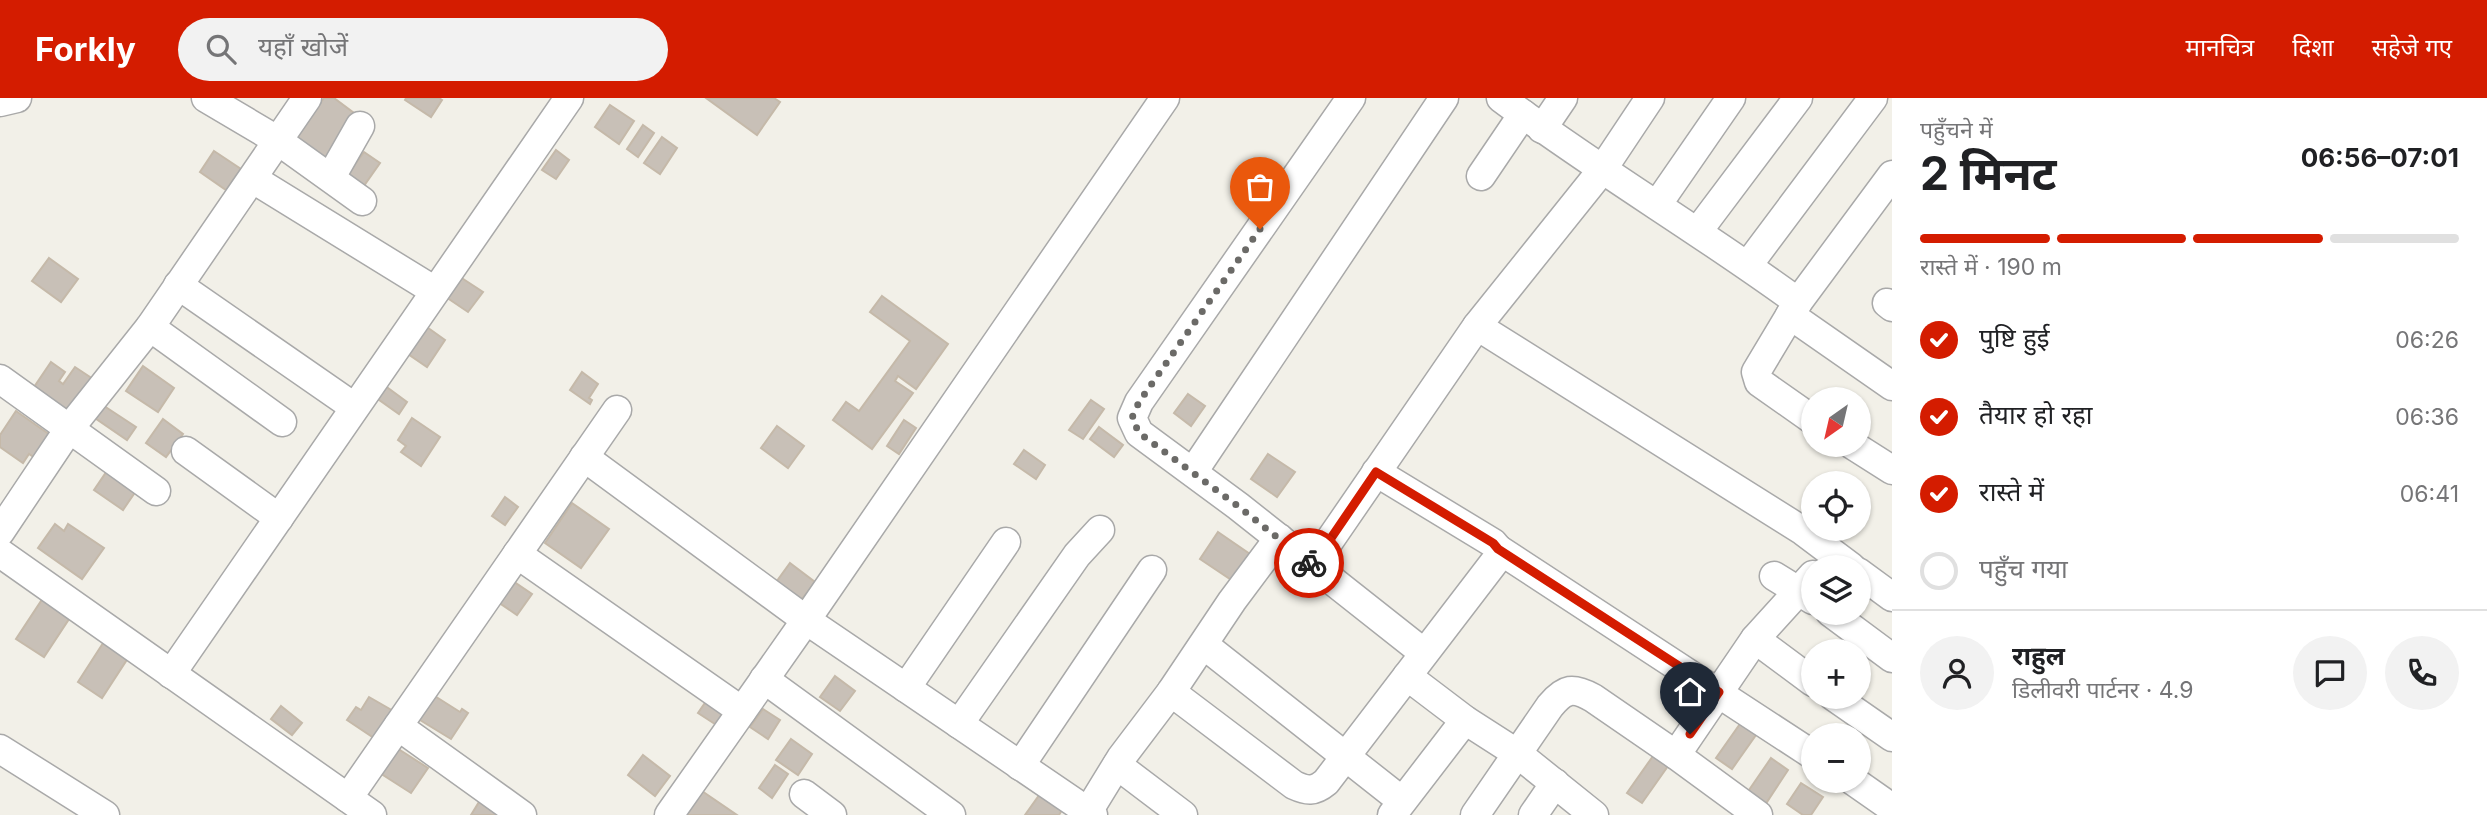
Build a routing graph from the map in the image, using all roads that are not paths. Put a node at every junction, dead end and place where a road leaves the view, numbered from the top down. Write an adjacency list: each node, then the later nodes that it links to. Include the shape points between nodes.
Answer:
1 (17, 98): 13 (street)
2 (206, 98): 16 (street)
3 (307, 98): 16 (street)
4 (569, 98): 27 (street)
5 (1165, 98): 61 (street)
6 (1351, 98): 42 (street, via 1132,418 1139,433)
7 (1444, 98): 42 (street)
8 (1563, 98): 14 (street)
9 (1650, 98): 17 (street)
10 (1731, 98): 23 (street)
11 (1798, 98): 24 (street)
12 (1873, 98): 25 (street)
13 (0, 102)
14 (1522, 114): 17 (street); 19 (street)
15 (360, 126): 20 (street)
16 (278, 140): 20 (street); 21 (street)
17 (1602, 170): 23 (street); 29 (street)
18 (1892, 175): 28 (street)
19 (1482, 176)
20 (331, 177): 22 (street)
21 (253, 179): 26 (street); 27 (street)
22 (362, 201)
23 (1657, 205): 24 (street)
24 (1698, 231): 25 (street)
25 (1748, 265): 28 (street)
26 (178, 285): 30 (street); 33 (street)
27 (435, 291): 33 (street)
28 (1794, 309): 32 (street); 35 (street, via 1756,372 1759,382)
29 (1477, 326): 43 (street); 53 (street, via 1803,531)
30 (150, 327): 36 (street); 37 (street)
31 (0, 379): 37 (street)
32 (1892, 386)
33 (354, 407): 45 (street)
34 (618, 410): 40 (street)
35 (1801, 412)
36 (282, 422)
37 (69, 429): 44 (street); 47 (street)
38 (186, 451): 45 (street)
39 (1871, 456): 41 (street)
40 (584, 457): 52 (street); 61 (street)
41 (1892, 470)
42 (1193, 472): 48 (street)
43 (1376, 472): 50 (street); 54 (street)
44 (156, 491)
45 (279, 518): 68 (street)
46 (1100, 530): 77 (street, via 1077,555)
47 (0, 532)
48 (1279, 538): 54 (street); 64 (street)
49 (1006, 542): 71 (street)
50 (1498, 549): 65 (street, via 1494,563); 73 (street)
51 (0, 553): 68 (street)
52 (517, 554): 75 (street); 78 (street)
53 (1827, 555)
54 (1312, 566): 65 (street)
55 (1152, 570): 86 (street)
56 (1774, 576): 58 (street)
57 (1871, 582): 60 (street)
58 (1801, 585)
59 (1801, 596): 63 (street)
60 (1892, 597)
61 (806, 620): 70 (street); 71 (street)
62 (1848, 625): 66 (street)
63 (1755, 639): 67 (street); 73 (street)
64 (1204, 645): 72 (street); 84 (street)
65 (1423, 653): 69 (street)
66 (1892, 658)
67 (1801, 673)
68 (171, 674): 90 (street)
69 (1407, 676): 76 (street); 84 (street)
70 (764, 679): 75 (street); 99 (street)
71 (906, 688): 77 (street)
72 (1171, 692): 84 (street, via 1305,790 1318,789); 85 (street)
73 (1719, 692): 80 (street); 83 (street)
74 (1852, 709): 79 (street)
75 (742, 711): 97 (street)
76 (1465, 720): 82 (street); 91 (street)
77 (959, 724): 86 (street)
78 (398, 726): 90 (street); 96 (street)
79 (1892, 737)
80 (1801, 747)
81 (0, 748): 94 (street)
82 (1518, 754): 83 (street, via 1559,695 1579,691); 87 (street); 101 (street)
83 (1676, 755): 104 (street)
84 (1348, 756): 91 (street)
85 (1117, 765): 93 (street); 100 (street)
86 (1020, 766): 93 (street)
87 (1555, 783): 102 (street); 103 (street)
88 (1871, 793): 92 (street)
89 (804, 794): 98 (street)
90 (348, 799): 95 (street)
91 (1397, 808)
92 (1892, 808)
93 (1089, 814)
94 (105, 815)
95 (372, 815)
96 (522, 815)
97 (668, 815)
98 (832, 815)
99 (951, 815)
100 (1183, 815)
101 (1475, 815)
102 (1533, 815)
103 (1594, 815)
104 (1758, 815)

